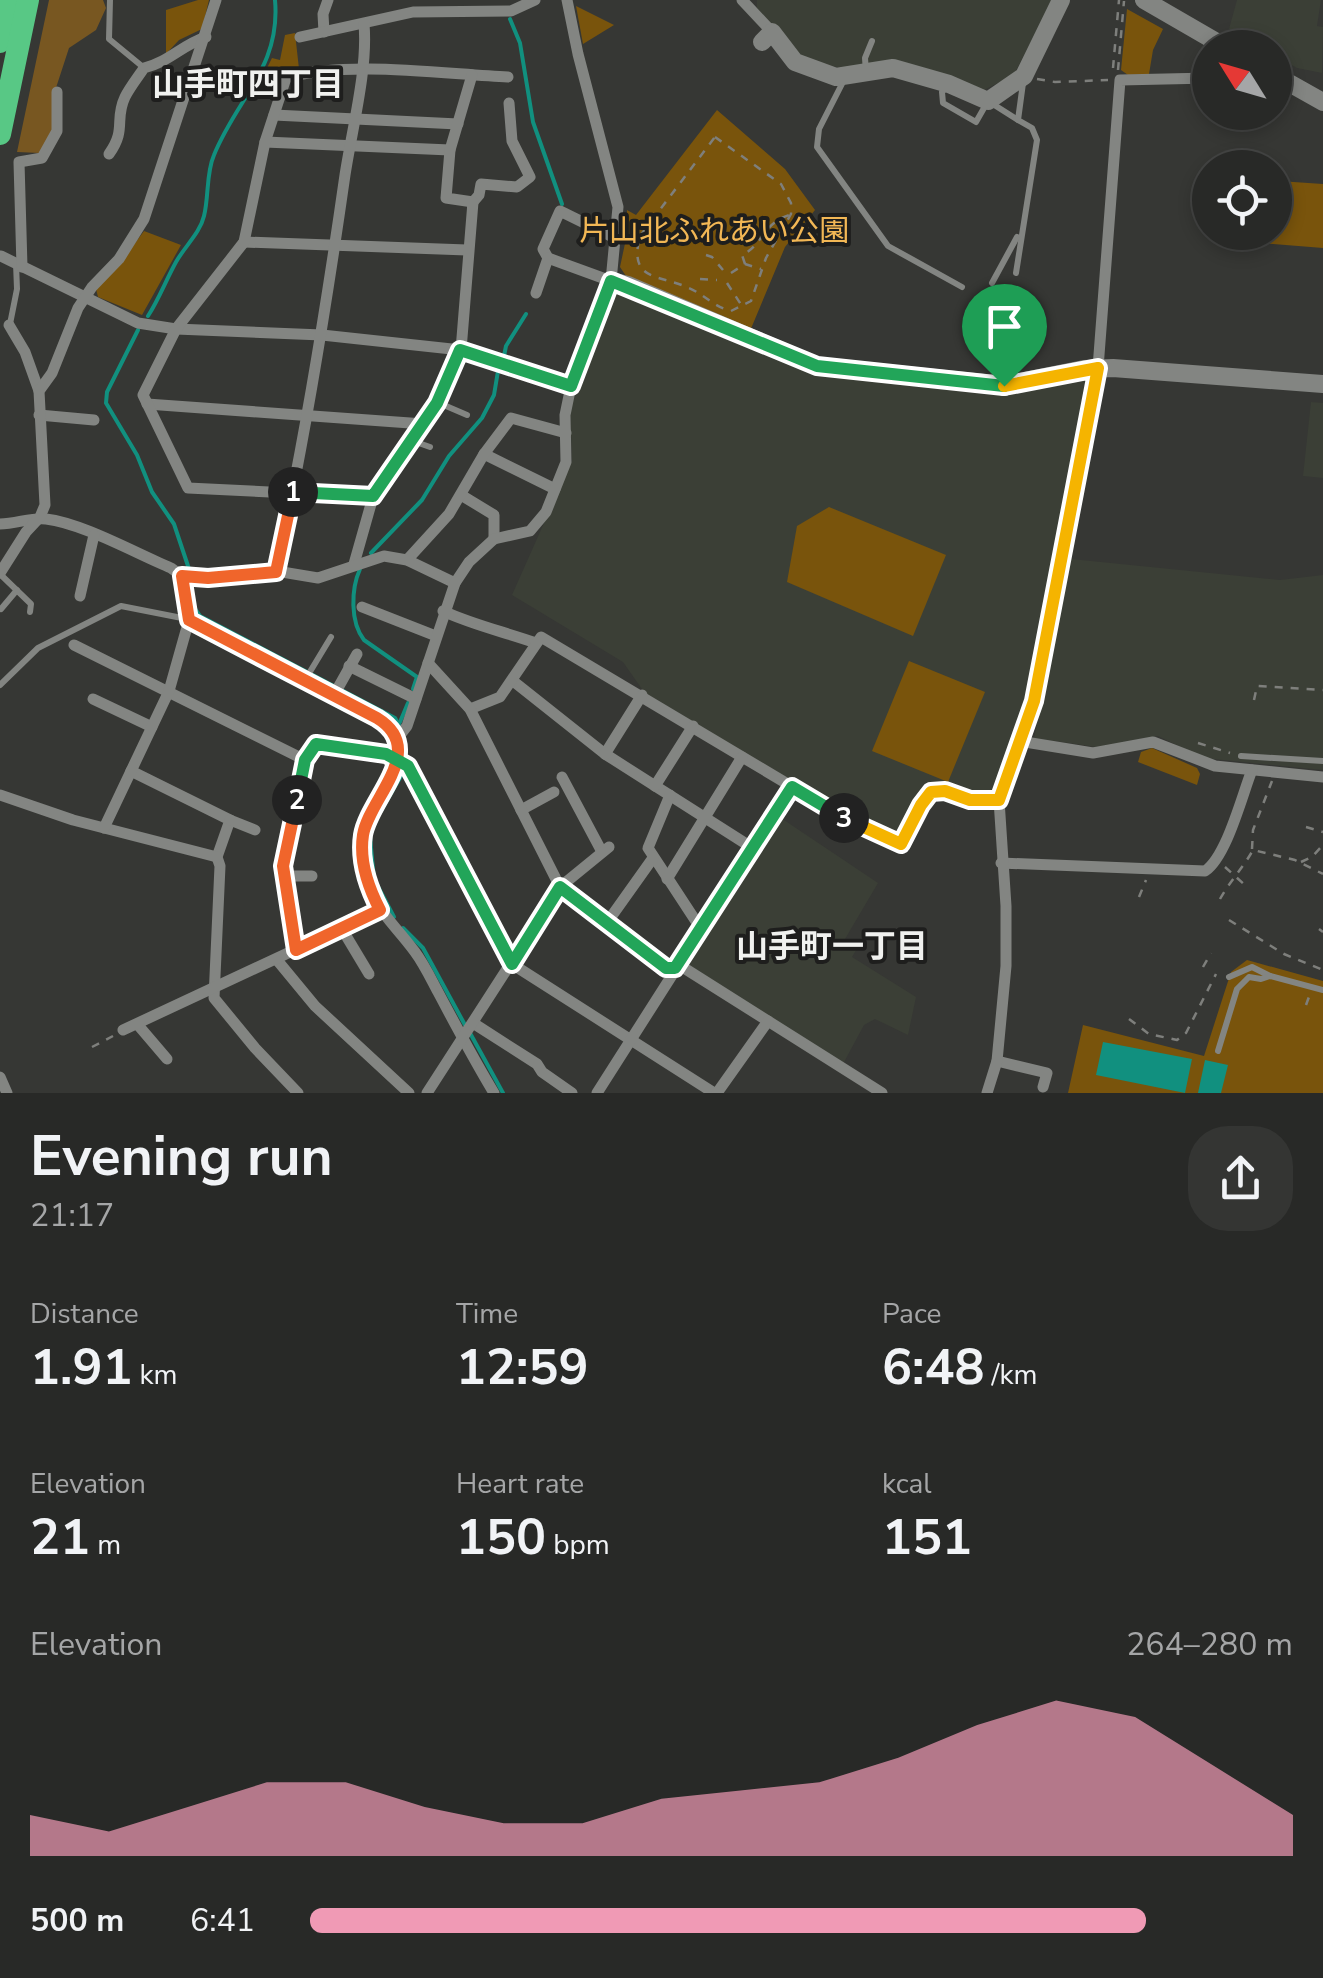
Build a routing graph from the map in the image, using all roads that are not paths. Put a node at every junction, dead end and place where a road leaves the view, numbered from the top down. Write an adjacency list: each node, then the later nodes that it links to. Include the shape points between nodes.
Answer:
1 (8, 0): 19 (highway)
2 (28, 0): 37 (highway)
3 (110, 0): 20 (lane, via 109,39)
4 (216, 0): 15 (street)
5 (328, 0): 14 (street)
6 (535, 0): 11 (street, via 511,12)
7 (567, 0): 44 (street, via 618,208)
8 (742, 0): 17 (street)
9 (1061, 0): 24 (street)
10 (1144, 0): 13 (street)
11 (412, 6): 12 (street)
12 (364, 24): 14 (street); 21 (street)
13 (1196, 30)
14 (324, 32): 16 (street)
15 (206, 37): 20 (street); 56 (street, via 144,219)
16 (300, 37)
17 (766, 37): 26 (street, via 795,62)
18 (872, 41): 22 (lane)
19 (0, 42)
20 (144, 68): 41 (street, via 125,96 120,140)
21 (361, 70): 23 (street); 33 (street, via 286,78); 34 (street)
22 (866, 73): 26 (street); 30 (street, via 894,68)
23 (472, 75): 25 (street); 36 (street)
24 (1024, 76): 30 (street); 35 (lane)
25 (508, 77)
26 (846, 77): 54 (lane, via 817,147 888,246)
27 (1192, 78): 62 (street, via 1116,80)
28 (1292, 86): 31 (street)
29 (57, 92): 50 (street, via 57,130 50,144 42,158 19,162)
30 (988, 101): 35 (lane)
31 (1323, 102)
32 (509, 103): 42 (street, via 512,142 530,177 518,187 480,184)
33 (274, 115): 34 (street); 38 (street)
34 (352, 119): 36 (street); 39 (street)
35 (1018, 120): 43 (lane, via 1032,128 1036,140)
36 (458, 124): 40 (street)
37 (0, 134)
38 (265, 142): 39 (street); 45 (street)
39 (349, 146): 40 (street); 46 (street)
40 (450, 150): 42 (street, via 446,198)
41 (109, 154)
42 (473, 202): 47 (street)
43 (1020, 231): 51 (lane); 53 (lane)
44 (616, 240): 49 (street, via 560,210 542,249); 52 (street)
45 (244, 242): 46 (street); 58 (street)
46 (335, 245): 47 (street); 60 (street)
47 (468, 250): 61 (street)
48 (1, 256): 50 (street)
49 (548, 258): 52 (street); 55 (street)
50 (19, 265): 56 (street); 57 (lane)
51 (1016, 272)
52 (611, 281): 64 (street); 65 (street, via 817,366)
53 (992, 283)
54 (962, 286)
55 (536, 294)
56 (84, 298): 58 (street, via 138,323); 66 (street)
57 (10, 325): 66 (street)
58 (176, 329): 60 (street); 68 (street, via 143,394)
59 (1010, 329): 65 (lane)
60 (322, 335): 61 (street); 70 (street)
61 (460, 350): 64 (street); 67 (street)
62 (1098, 368): 63 (street); 65 (street); 118 (street, via 1034,701)
63 (1323, 384)
64 (571, 386): 74 (street)
65 (1004, 386)
66 (40, 391): 69 (street)
67 (437, 403): 71 (lane); 73 (street)
68 (147, 404): 70 (street); 79 (street, via 188,488)
69 (39, 414): 72 (street); 82 (street)
70 (309, 415): 73 (street); 79 (street)
71 (467, 415)
72 (94, 420)
73 (424, 424): 75 (street)
74 (566, 434): 77 (street, via 511,418); 78 (street, via 566,462)
75 (413, 440): 76 (lane); 81 (street)
76 (430, 447)
77 (484, 454): 78 (street); 80 (street)
78 (556, 488): 85 (street, via 530,531)
79 (294, 492): 81 (street); 88 (street)
80 (461, 495): 85 (street, via 494,515); 86 (street)
81 (373, 496): 87 (street)
82 (42, 511): 83 (street, via 18,524); 84 (street); 89 (street)
83 (0, 524)
84 (94, 535): 90 (street); 93 (street)
85 (494, 539): 91 (street)
86 (407, 560): 87 (street, via 384,556); 91 (street)
87 (354, 564): 88 (street, via 318,578)
88 (276, 572): 90 (street)
89 (0, 574): 92 (lane)
90 (188, 576): 98 (street)
91 (455, 583): 96 (street)
92 (17, 590): 95 (lane); 97 (lane)
93 (80, 596)
94 (362, 608): 99 (street)
95 (1, 609)
96 (444, 611): 99 (street); 101 (street)
97 (30, 612)
98 (189, 620): 106 (street); 108 (lane, via 121,606 38,648); 110 (street)
99 (436, 636): 104 (street)
100 (331, 637): 106 (lane)
101 (536, 644): 107 (street); 111 (street, via 541,637)
102 (74, 645): 110 (street)
103 (357, 654): 105 (street)
104 (428, 664): 113 (street); 114 (street)
105 (349, 666): 109 (street); 113 (street)
106 (307, 674): 109 (street)
107 (513, 681): 114 (street, via 500,697); 119 (street)
108 (0, 685)
109 (337, 690): 117 (street)
110 (169, 691): 116 (street); 123 (street)
111 (642, 695): 115 (street); 119 (street)
112 (93, 698): 116 (street)
113 (416, 699): 117 (street)
114 (470, 708): 135 (street)
115 (693, 726): 121 (street); 129 (street)
116 (152, 727): 126 (street)
117 (400, 736): 122 (street)
118 (1019, 741): 125 (street, via 1093,754 1153,742 1215,766); 134 (street)
119 (605, 754): 129 (street)
120 (1241, 756): 124 (lane)
121 (742, 757): 130 (street); 136 (street)
122 (396, 758): 123 (street, via 316,744); 148 (street, via 363,836 364,866); 154 (street, via 417,777)
123 (305, 760): 144 (street)
124 (1323, 761)
125 (1252, 770): 128 (street); 143 (street, via 1221,851 1206,871)
126 (131, 772): 137 (street); 138 (street)
127 (562, 777): 147 (street, via 606,850)
128 (1323, 777)
129 (656, 786): 133 (street)
130 (792, 787): 134 (street, via 901,844 931,792); 140 (street)
131 (554, 792): 135 (street)
132 (0, 795): 138 (street)
133 (670, 796): 136 (street); 142 (street, via 648,848)
134 (999, 800): 143 (street)
135 (520, 810): 147 (street)
136 (706, 818): 140 (street); 146 (street)
137 (230, 820): 139 (street); 141 (street)
138 (104, 828): 141 (street)
139 (255, 830)
140 (752, 847): 150 (street)
141 (216, 857): 159 (street)
142 (653, 858): 146 (street); 149 (street)
143 (1001, 863): 168 (street, via 1006,966)
144 (284, 876): 145 (street); 152 (street)
145 (312, 876)
146 (667, 879): 150 (street)
147 (560, 887): 149 (street); 154 (street)
148 (380, 910): 151 (street); 163 (street)
149 (606, 924): 155 (street)
150 (701, 928): 155 (street)
151 (342, 930): 152 (street); 156 (street)
152 (296, 950): 153 (street)
153 (278, 960): 159 (street); 173 (street, via 315,1006)
154 (512, 964): 163 (street); 165 (street)
155 (675, 968): 161 (street); 165 (street)
156 (370, 974)
157 (1270, 976): 158 (lane, via 1252,967); 160 (lane); 166 (lane, via 1249,976 1237,989)
158 (1229, 977)
159 (214, 990): 162 (street); 172 (street, via 214,998)
160 (1323, 990)
161 (768, 1022): 178 (street); 179 (street)
162 (138, 1025): 164 (street); 167 (street)
163 (468, 1030): 174 (street); 175 (street); 176 (street, via 536,1064)
164 (120, 1032)
165 (630, 1040): 177 (street); 178 (street)
166 (1218, 1051)
167 (167, 1058)
168 (998, 1061): 170 (street, via 1047,1073); 180 (street)
169 (0, 1077): 171 (street)
170 (1043, 1087)
171 (7, 1093)
172 (298, 1093)
173 (409, 1093)
174 (427, 1093)
175 (494, 1093)
176 (572, 1093)
177 (597, 1093)
178 (716, 1093)
179 (882, 1093)
180 (987, 1093)

